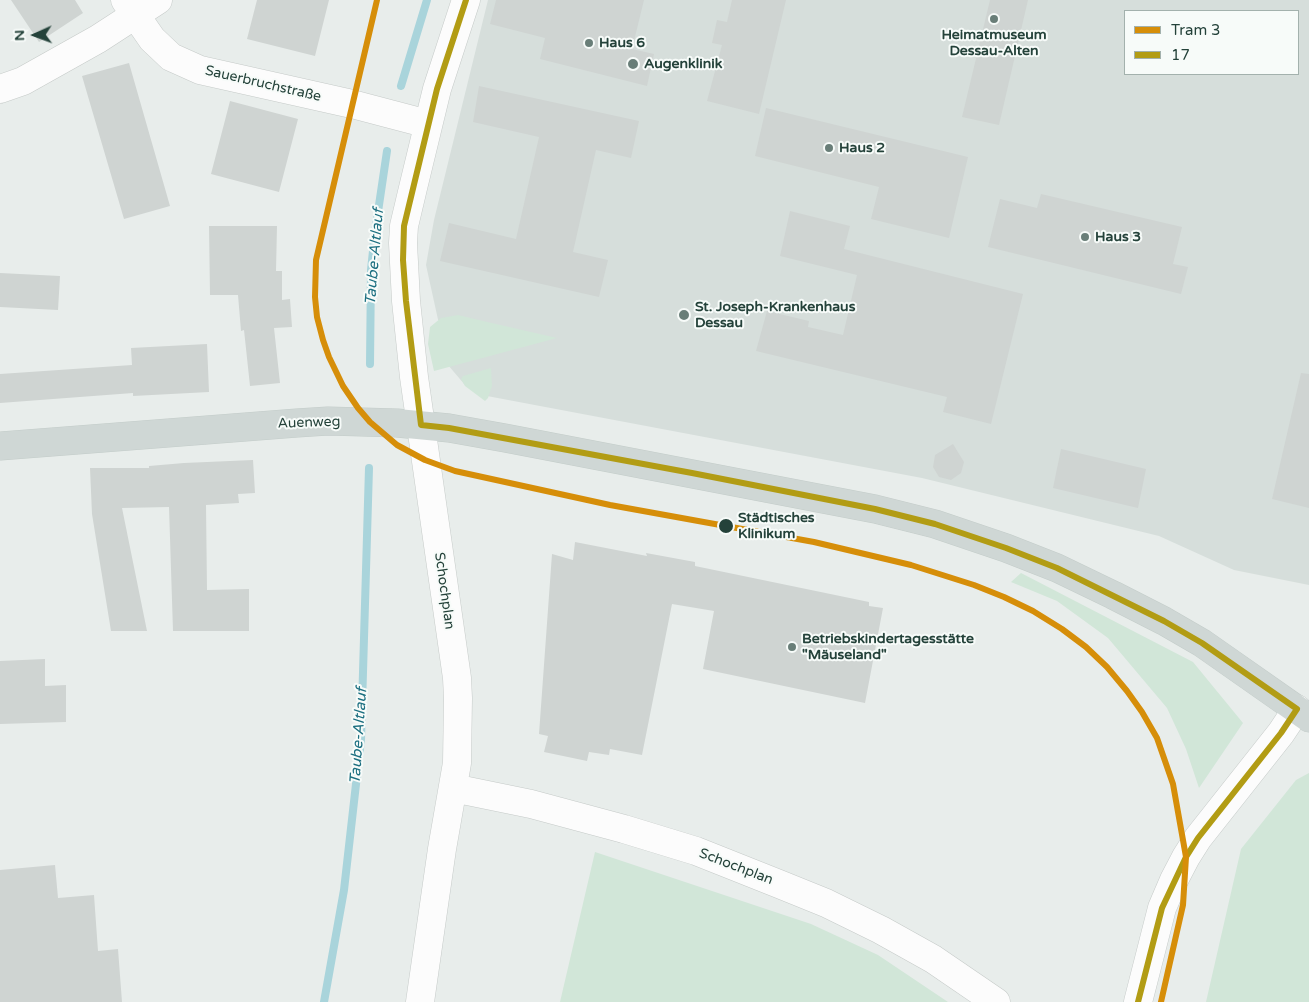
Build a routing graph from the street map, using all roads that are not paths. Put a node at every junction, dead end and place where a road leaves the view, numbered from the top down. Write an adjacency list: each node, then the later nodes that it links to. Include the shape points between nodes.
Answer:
1 (158, 0): 3 (street)
2 (466, 0): 5 (street, Schochplan)
3 (130, 8): 4 (street, via 98,39 23,81); 5 (street, Sauerbruchstraße, via 152,39 171,57 200,70)
4 (0, 89)
5 (428, 124): 6 (street, Schochplan, via 404,226 403,243 406,301)
6 (421, 425): 7 (main road, Auenweg, via 298,423); 8 (main road, Auenweg, via 692,473 934,524 1057,568 1114,595 1202,642); 9 (street, Schochplan, via 457,678 459,724)
7 (0, 446)
8 (1303, 714): 12 (street, via 1281,733 1186,857 1162,908)
9 (453, 788): 10 (street, Schochplan); 11 (street, Schochplan, via 531,804 696,851 826,902 933,959)
10 (420, 1002)
11 (996, 1002)
12 (1138, 1002)

